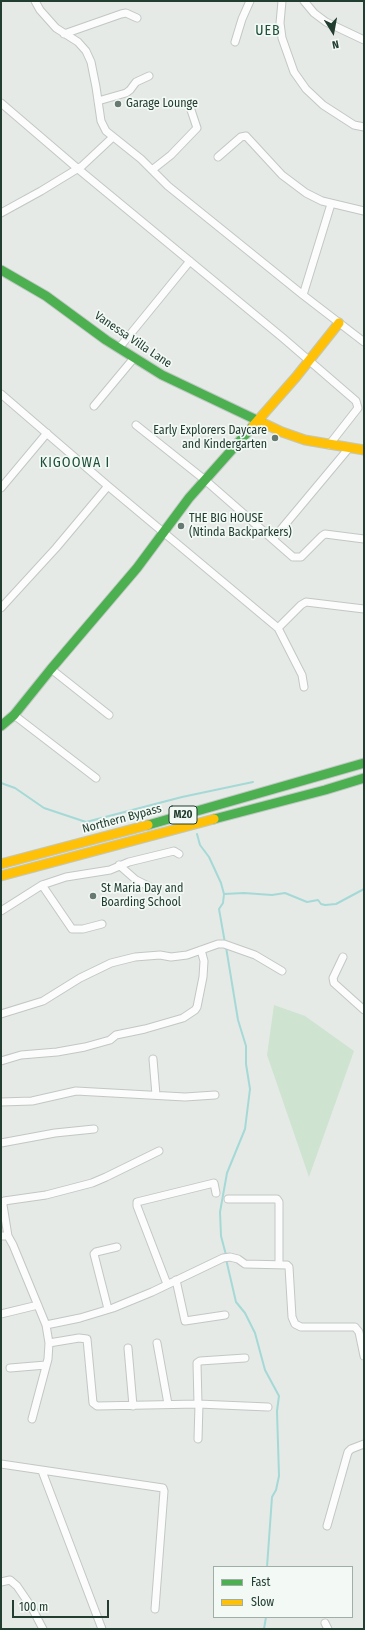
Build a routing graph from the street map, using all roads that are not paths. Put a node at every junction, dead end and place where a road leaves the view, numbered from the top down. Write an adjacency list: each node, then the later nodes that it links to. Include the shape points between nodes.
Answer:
1 (35, 1): 6 (street, via 51,23)
2 (250, 1): 8 (street)
3 (282, 1): 13 (street, via 282,38 294,72 306,89 323,105 354,125)
4 (304, 1): 7 (street, via 326,22)
5 (137, 18): 6 (street, via 126,13 121,14)
6 (64, 34): 10 (street, via 86,50 91,62)
7 (364, 40)
8 (235, 42)
9 (149, 76): 10 (street, via 136,82 126,93)
10 (98, 101): 14 (street, via 101,121)
11 (1, 103): 16 (street)
12 (189, 104): 17 (street, via 197,128 172,155)
13 (364, 127)
14 (113, 137): 16 (street, via 86,163); 17 (street)
15 (218, 157): 18 (street, via 241,137 246,136 282,175 316,199)
16 (77, 168): 20 (street, via 41,192); 21 (street)
17 (152, 170): 23 (street, via 168,186)
18 (331, 204): 19 (street); 23 (street)
19 (364, 211)
20 (1, 213)
21 (190, 261): 26 (street); 28 (street)
22 (1, 270): 26 (main road, Vanessa Villa Lane, via 46,296)
23 (303, 295): 24 (street)
24 (340, 323): 25 (street); 28 (main road)
25 (364, 342)
26 (119, 348): 27 (main road, Vanessa Villa Lane)
27 (134, 358): 30 (street); 31 (main road, Vanessa Villa Lane, via 162,375)
28 (309, 361): 31 (main road); 34 (street, via 359,406)
29 (1, 394): 33 (street)
30 (94, 406)
31 (257, 420): 34 (main road, Vanessa Villa Lane, via 305,440); 37 (main road)
32 (136, 425): 37 (street)
33 (47, 433): 38 (street); 39 (street)
34 (329, 445): 35 (main road, Vanessa Villa Lane)
35 (349, 448): 36 (main road, Vanessa Villa Lane); 41 (street)
36 (364, 450)
37 (205, 480): 40 (main road); 41 (street)
38 (108, 486): 40 (street); 43 (street)
39 (1, 488)
40 (163, 531): 45 (street); 46 (main road, via 137,568)
41 (273, 539): 42 (street, via 296,558 325,534)
42 (364, 539)
43 (1, 608)
44 (364, 609): 45 (street, via 306,602)
45 (278, 628): 47 (street, via 302,675)
46 (51, 669): 48 (main road); 49 (street)
47 (304, 688)
48 (14, 715): 50 (main road); 52 (street)
49 (109, 715)
50 (1, 726)
51 (364, 763): 55 (main road, Northern Bypass / M20, via 210,808)
52 (96, 778)
53 (364, 778): 57 (main road, Northern Bypass / M20)
54 (179, 854): 56 (street, via 174,851)
55 (1, 864)
56 (119, 865): 58 (street, via 110,870 66,877); 59 (street, via 136,880)
57 (1, 876)
58 (42, 885): 60 (street); 61 (street, via 72,930 83,930)
59 (150, 887)
60 (1, 911)
61 (102, 924)
62 (201, 950): 64 (street, via 224,944 259,957); 66 (street, via 187,955 171,957 160,954 111,963 80,978 43,1001); 68 (street, via 204,970 197,1007 183,1018 116,1035 110,1040 85,1047 21,1055)
63 (342, 957): 65 (street, via 334,975 334,984)
64 (282, 971)
65 (364, 1010)
66 (1, 1014)
67 (153, 1059): 69 (street)
68 (1, 1061)
69 (156, 1095): 70 (street); 71 (street, via 76,1091 32,1101)
70 (215, 1095)
71 (1, 1102)
72 (94, 1129): 73 (street)
73 (1, 1143)
74 (159, 1151): 77 (street, via 92,1182 46,1194 4,1201)
75 (216, 1193): 81 (street, via 214,1183 137,1202)
76 (228, 1199): 79 (street, via 277,1199)
77 (4, 1236): 82 (street)
78 (117, 1247): 83 (street, via 94,1254)
79 (279, 1264): 80 (street, via 245,1264 238,1259 226,1257); 90 (street, via 287,1264 289,1267 292,1317 295,1324 301,1327 355,1327 359,1332)
80 (176, 1280): 81 (street); 85 (street, via 184,1321)
81 (167, 1284): 83 (street)
82 (38, 1305): 84 (street); 86 (street)
83 (108, 1309): 86 (street, via 76,1320)
84 (1, 1314)
85 (225, 1315)
86 (46, 1325): 87 (street)
87 (49, 1342): 92 (street); 96 (street, via 87,1339 94,1405)
88 (157, 1343): 94 (street)
89 (128, 1348): 96 (street)
90 (364, 1356)
91 (245, 1358): 95 (street, via 197,1363)
92 (46, 1365): 93 (street); 98 (street)
93 (10, 1368)
94 (168, 1404): 95 (street); 96 (street)
95 (198, 1404): 97 (street); 99 (street)
96 (133, 1406)
97 (268, 1407)
98 (32, 1418)
99 (198, 1439)
100 (364, 1444): 103 (street, via 348,1452)
101 (1, 1464): 102 (street)
102 (42, 1471): 105 (street, via 164,1489); 107 (street)
103 (327, 1526)
104 (1, 1582): 106 (street, via 10,1580 17,1586)
105 (156, 1609)
106 (43, 1629)
107 (102, 1629)

